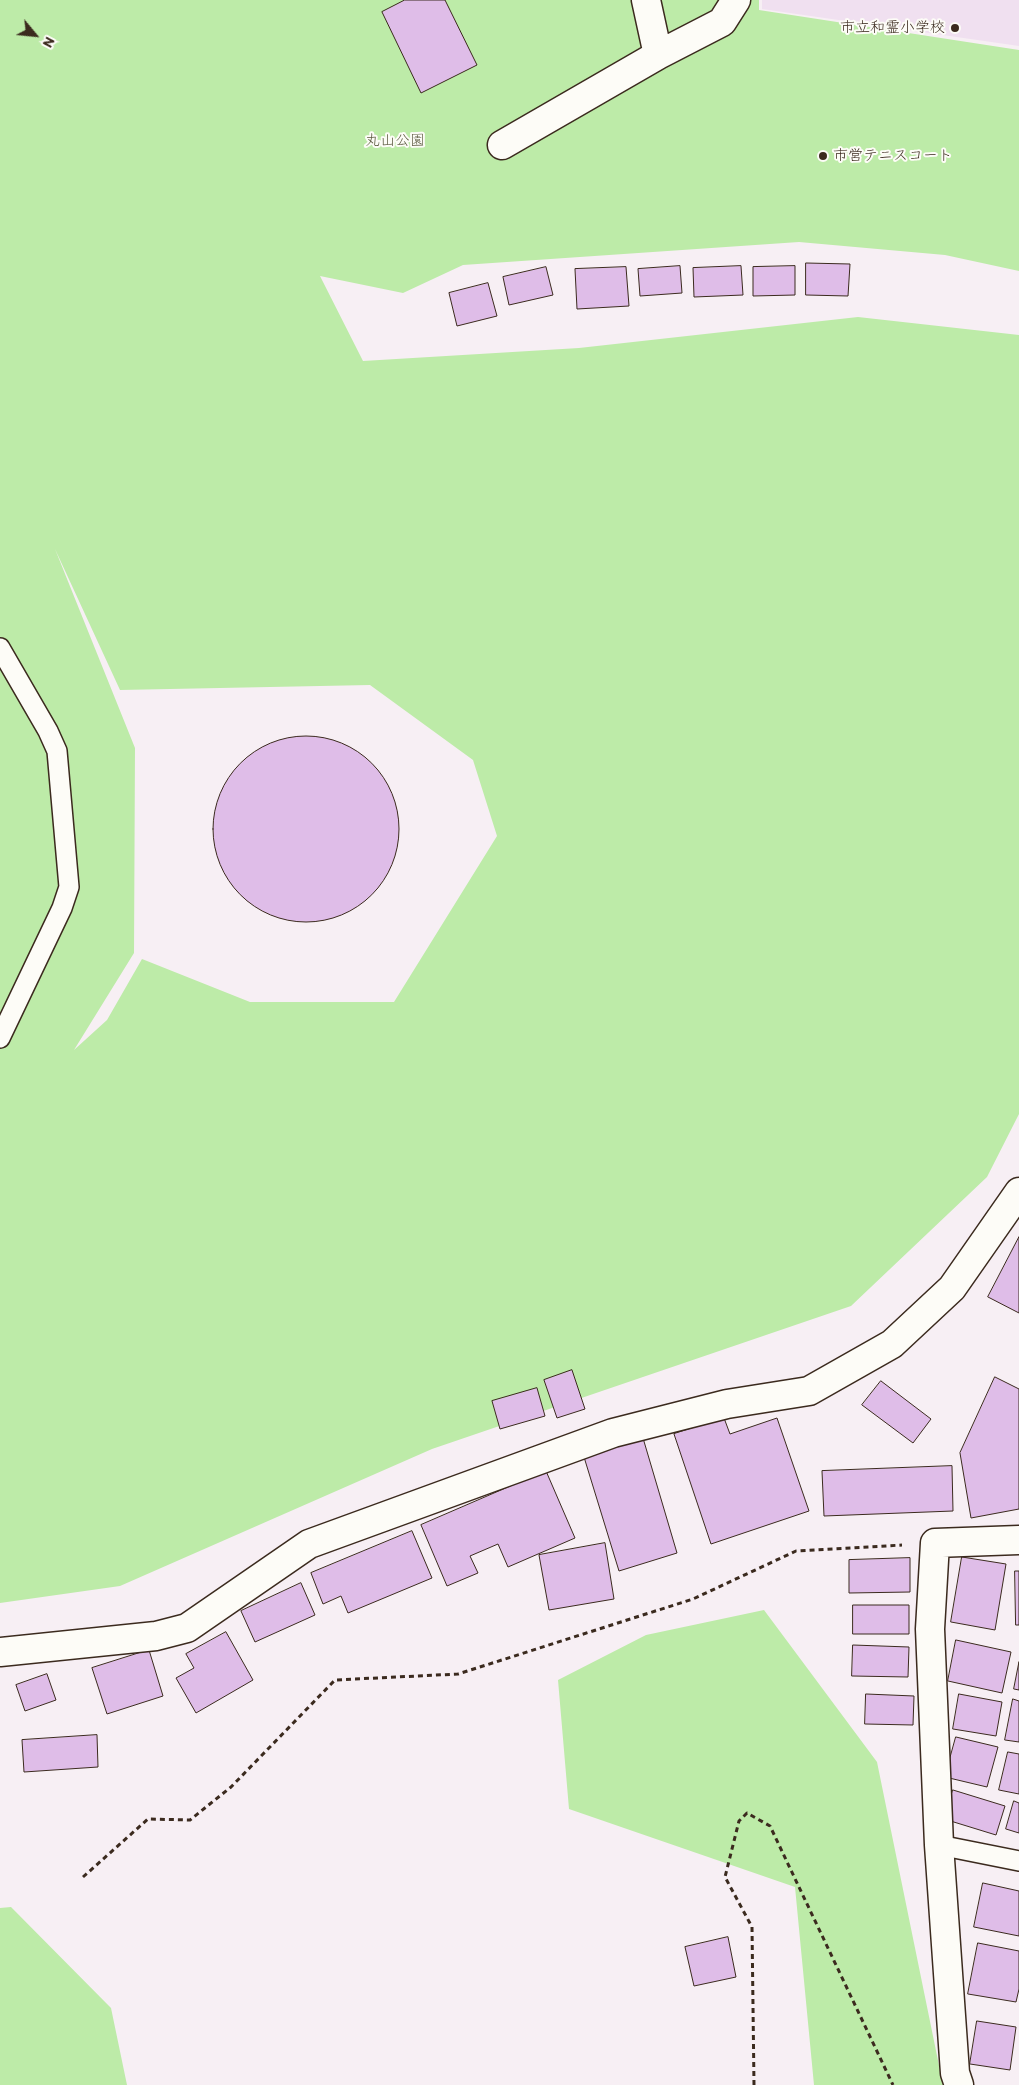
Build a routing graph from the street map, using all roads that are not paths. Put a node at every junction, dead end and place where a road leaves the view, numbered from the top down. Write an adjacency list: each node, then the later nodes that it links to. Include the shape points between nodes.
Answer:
1 (646, 0): 3 (street)
2 (736, 0): 3 (street, via 722,22)
3 (658, 55): 4 (street)
4 (502, 145)
5 (0, 648): 6 (lane, via 57,751 69,886 62,908)
6 (0, 1038)
7 (1019, 1192): 9 (street, via 952,1288 892,1344 809,1391 727,1404 613,1433 309,1544 186,1628 156,1636)
8 (1019, 1540): 10 (street, via 935,1543 930,1629)
9 (0, 1652)
10 (939, 1845): 11 (lane); 12 (street)
11 (1019, 1861)
12 (958, 2085)

